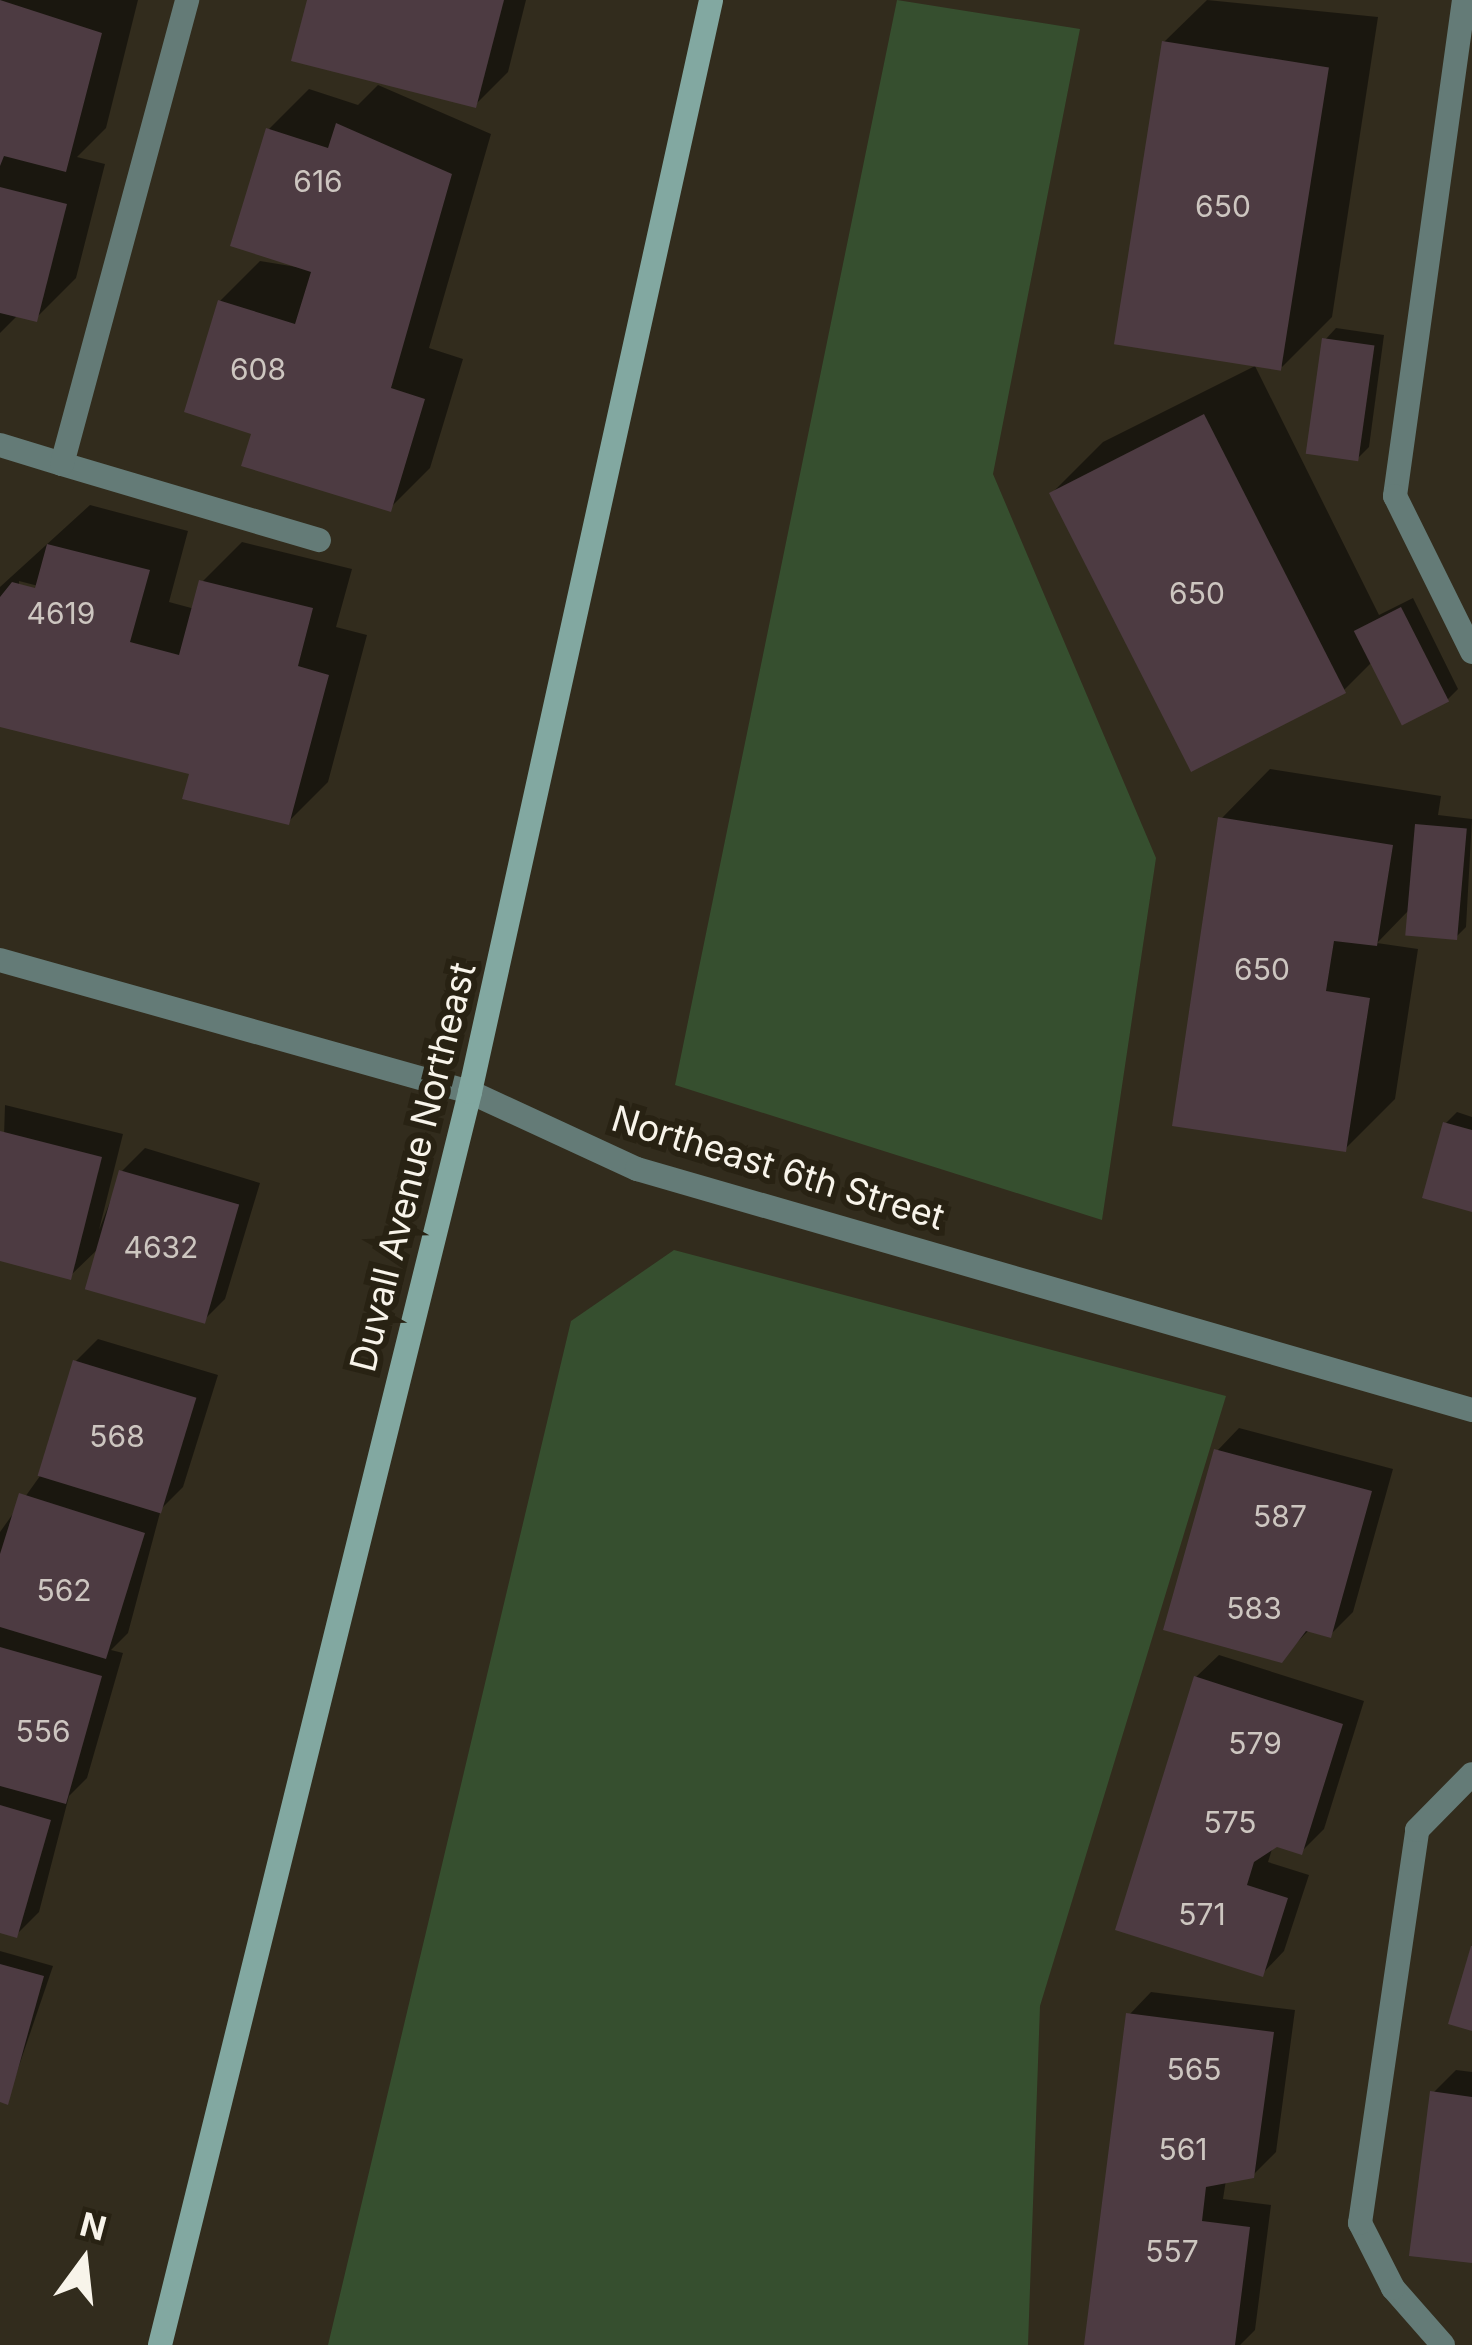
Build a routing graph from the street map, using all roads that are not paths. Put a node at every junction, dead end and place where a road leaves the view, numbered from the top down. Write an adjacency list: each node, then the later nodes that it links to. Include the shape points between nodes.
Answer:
1 (187, 0): 5 (street)
2 (711, 0): 9 (main road, Duvall Avenue Northeast)
3 (1464, 0): 7 (street, via 1394,496)
4 (0, 445): 5 (street)
5 (62, 464): 6 (street)
6 (319, 540)
7 (1472, 652)
8 (0, 959): 9 (street, Northeast 6th Street)
9 (470, 1092): 10 (street, Northeast 6th Street, via 637,1169); 12 (main road, Duvall Avenue Northeast)
10 (1472, 1410)
11 (1472, 1774): 13 (street, via 1417,1830 1360,2223 1393,2288)
12 (160, 2345)
13 (1443, 2345)

